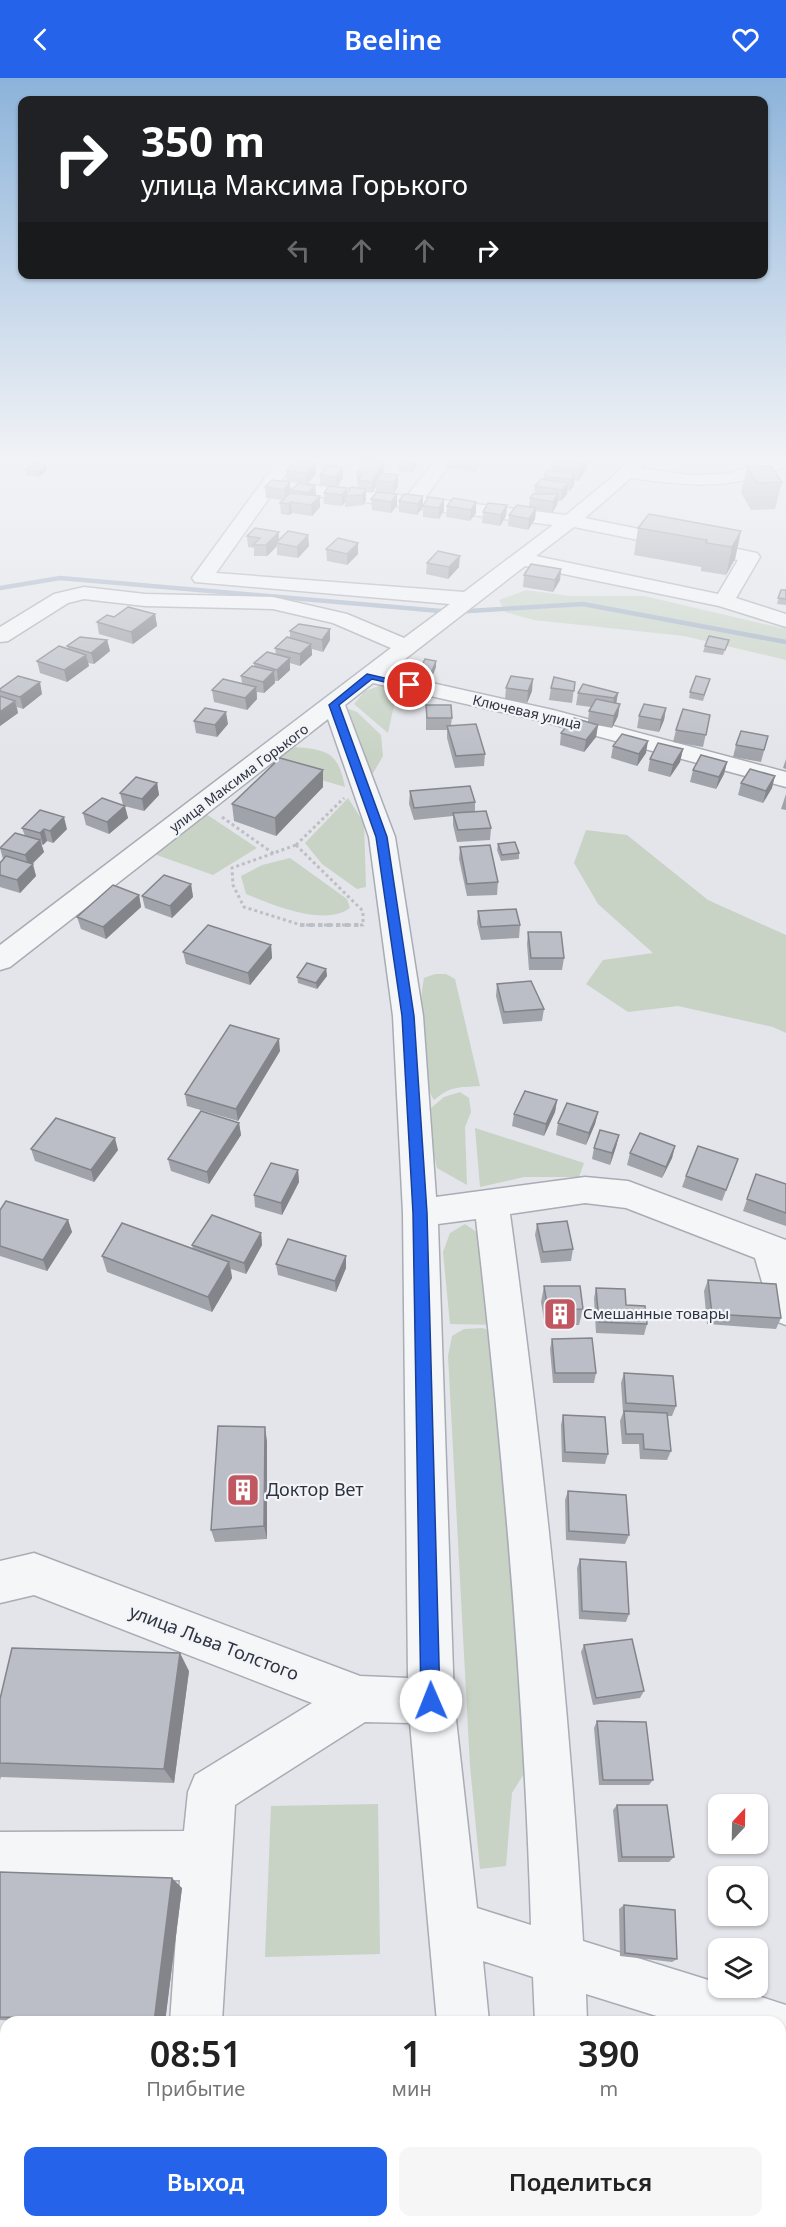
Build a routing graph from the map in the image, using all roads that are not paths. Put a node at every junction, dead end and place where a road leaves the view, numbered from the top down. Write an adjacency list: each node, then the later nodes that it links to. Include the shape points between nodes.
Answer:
1 (218, 556): 5 (street, via 202,578)
2 (524, 556): 4 (street, улица Максима Горького)
3 (750, 556): 6 (street)
4 (521, 559): 5 (street, улица Максима Горького); 6 (street)
5 (470, 599): 9 (street, улица Максима Горького)
6 (724, 601): 7 (street)
7 (781, 618)
8 (0, 636): 9 (street, via 61,598 84,594 145,600 273,603 340,618)
9 (407, 647): 10 (street, улица Максима Горького)
10 (370, 676): 11 (street, улица Максима Горького); 12 (street, Ключевая улица, via 544,715)
11 (334, 705): 13 (street, улица Максима Горького); 15 (street, via 382,837 408,1016)
12 (786, 780)
13 (0, 960)
14 (490, 1203): 15 (street); 16 (street, via 585,1190 628,1195); 24 (street, via 517,1406 552,1817)
15 (420, 1213): 20 (street)
16 (778, 1252): 17 (street)
17 (786, 1309)
18 (0, 1582): 19 (street, улица Льва Толстого, via 34,1574)
19 (360, 1699): 20 (street, улица Льва Толстого); 21 (street, via 212,1792)
20 (431, 1701): 23 (street)
21 (206, 1855): 22 (street); 25 (street)
22 (0, 1857)
23 (455, 1927): 24 (street); 26 (street)
24 (558, 1959): 27 (street); 28 (street)
25 (196, 2016)
26 (462, 2016)
27 (561, 2016)
28 (740, 2016)

